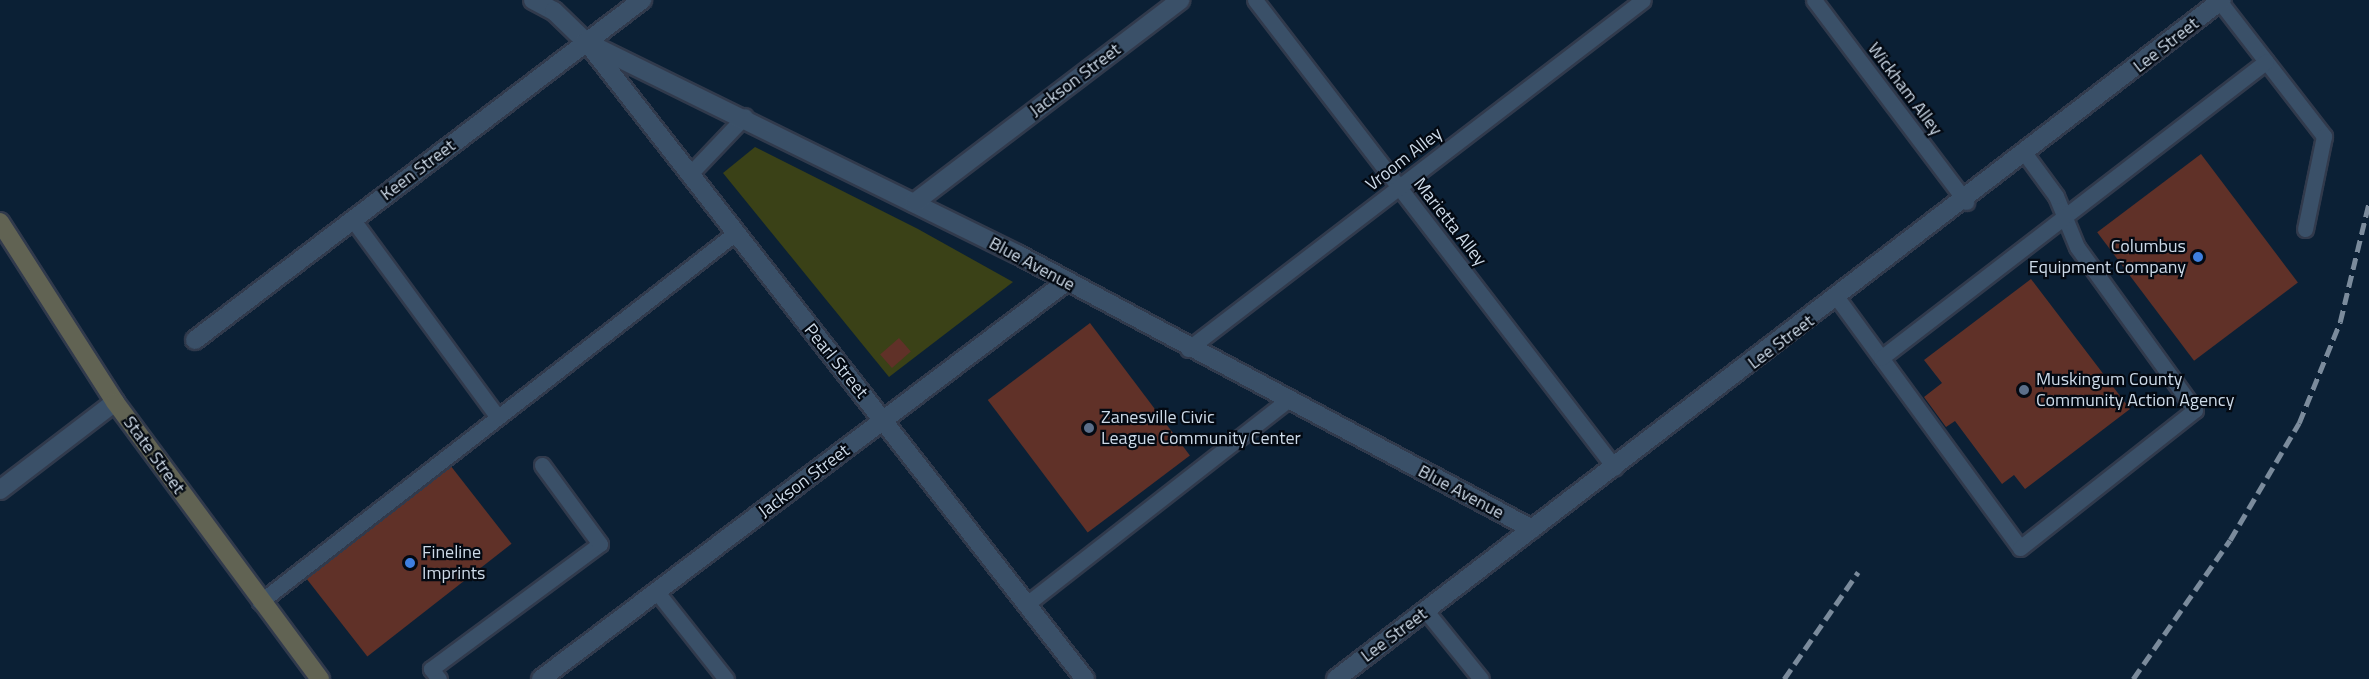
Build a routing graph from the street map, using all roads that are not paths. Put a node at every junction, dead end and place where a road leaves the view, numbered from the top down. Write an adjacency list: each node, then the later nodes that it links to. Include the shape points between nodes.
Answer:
1 (532, 0): 8 (street, Blue Avenue, via 554,11)
2 (642, 0): 8 (street, Keen Street)
3 (1180, 0): 15 (street, Jackson Street)
4 (1255, 0): 13 (lane, Marietta Alley)
5 (1643, 0): 13 (lane, Vroom Alley)
6 (1814, 0): 14 (lane, Wickham Alley)
7 (2221, 1): 9 (lane); 11 (street, Lee Street)
8 (586, 42): 10 (street, Blue Avenue); 12 (street, Pearl Street); 17 (street, Keen Street)
9 (2266, 61): 16 (lane); 19 (lane, via 2324,136)
10 (745, 117): 12 (lane); 15 (street, Blue Avenue)
11 (2026, 155): 14 (street, Lee Street); 16 (lane, via 2056,196)
12 (689, 175): 20 (street, Pearl Street)
13 (1399, 188): 24 (lane, Vroom Alley); 31 (lane, Marietta Alley)
14 (1966, 202): 22 (street, Lee Street)
15 (914, 203): 21 (street, Blue Avenue)
16 (2063, 217): 25 (lane); 25 (lane, via 2077,247 2195,410 2020,548)
17 (352, 220): 23 (street, Keen Street); 28 (lane)
18 (4, 228): 27 (main road, State Street)
19 (2306, 229)
20 (734, 234): 28 (lane); 29 (street, Pearl Street)
21 (1066, 282): 24 (street, Blue Avenue); 29 (street, Jackson Street)
22 (1838, 299): 25 (lane); 31 (street, Lee Street)
23 (195, 340)
24 (1188, 349): 26 (street, Blue Avenue)
25 (1881, 358)
26 (1287, 401): 33 (street, Blue Avenue); 36 (lane)
27 (115, 402): 32 (street); 35 (main road, State Street)
28 (496, 415): 35 (lane)
29 (883, 420): 34 (street, Jackson Street); 36 (street, Pearl Street)
30 (542, 465): 39 (lane, via 600,544 432,669)
31 (1615, 468): 33 (street, Lee Street)
32 (0, 490)
33 (1532, 529): 37 (street, Lee Street)
34 (657, 592): 40 (street, Jackson Street); 41 (lane)
35 (260, 602): 38 (main road, State Street)
36 (1028, 603): 42 (street, Pearl Street)
37 (1426, 611): 43 (street, Lee Street); 44 (lane)
38 (320, 679)
39 (439, 679)
40 (541, 679)
41 (726, 679)
42 (1085, 679)
43 (1336, 679)
44 (1481, 679)

